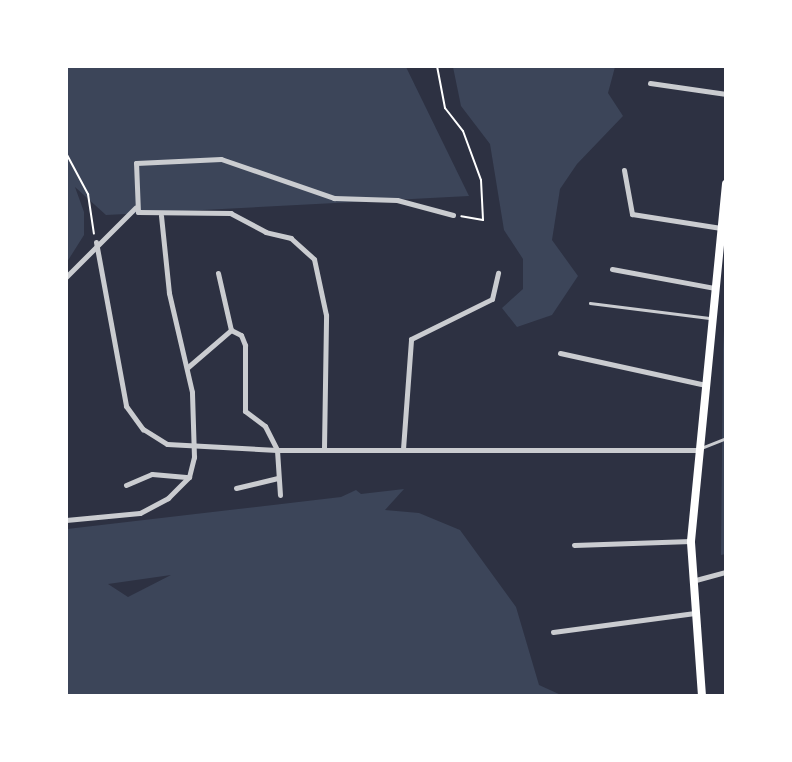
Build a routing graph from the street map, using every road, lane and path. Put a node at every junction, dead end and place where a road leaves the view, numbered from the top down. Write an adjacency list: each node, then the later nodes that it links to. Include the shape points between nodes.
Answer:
1 (437, 66): 9 (path, via 445,108 463,131 481,180 483,220)
2 (650, 83): 3 (street)
3 (726, 93)
4 (66, 153): 11 (path, via 88,194)
5 (624, 170): 10 (street, via 632,214)
6 (726, 184): 10 (main road)
7 (135, 208): 8 (street, via 141,214); 9 (street, via 136,163 194,156 236,162 334,198 397,201); 11 (street)
8 (161, 215): 21 (street, via 169,293); 25 (street, via 232,213 266,232 291,238 314,259 326,315)
9 (453, 215)
10 (721, 228): 16 (main road)
11 (96, 242): 15 (street); 24 (street, via 126,406 155,438)
12 (612, 269): 16 (street)
13 (218, 273): 19 (street)
14 (498, 273): 26 (street, via 492,299 411,339)
15 (66, 277)
16 (715, 288): 18 (main road)
17 (590, 303): 18 (lane)
18 (711, 318): 22 (main road)
19 (231, 330): 21 (street); 27 (street, via 241,335 245,345 245,411 265,426)
20 (560, 353): 22 (street)
21 (188, 367): 24 (street)
22 (705, 385): 28 (main road)
23 (726, 438): 28 (lane)
24 (192, 448): 27 (street); 29 (street)
25 (324, 448): 26 (street); 27 (street)
26 (403, 449): 28 (street)
27 (277, 450): 30 (street)
28 (698, 450): 35 (main road)
29 (189, 477): 31 (street, via 152,474); 34 (street, via 168,498 140,513)
30 (278, 478): 32 (street); 33 (street)
31 (126, 485)
32 (236, 488)
33 (280, 495)
34 (66, 520)
35 (691, 541): 36 (street); 38 (main road)
36 (574, 545)
37 (726, 572): 38 (street)
38 (692, 581): 39 (main road)
39 (695, 613): 40 (street); 41 (main road)
40 (553, 632)
41 (702, 695)

